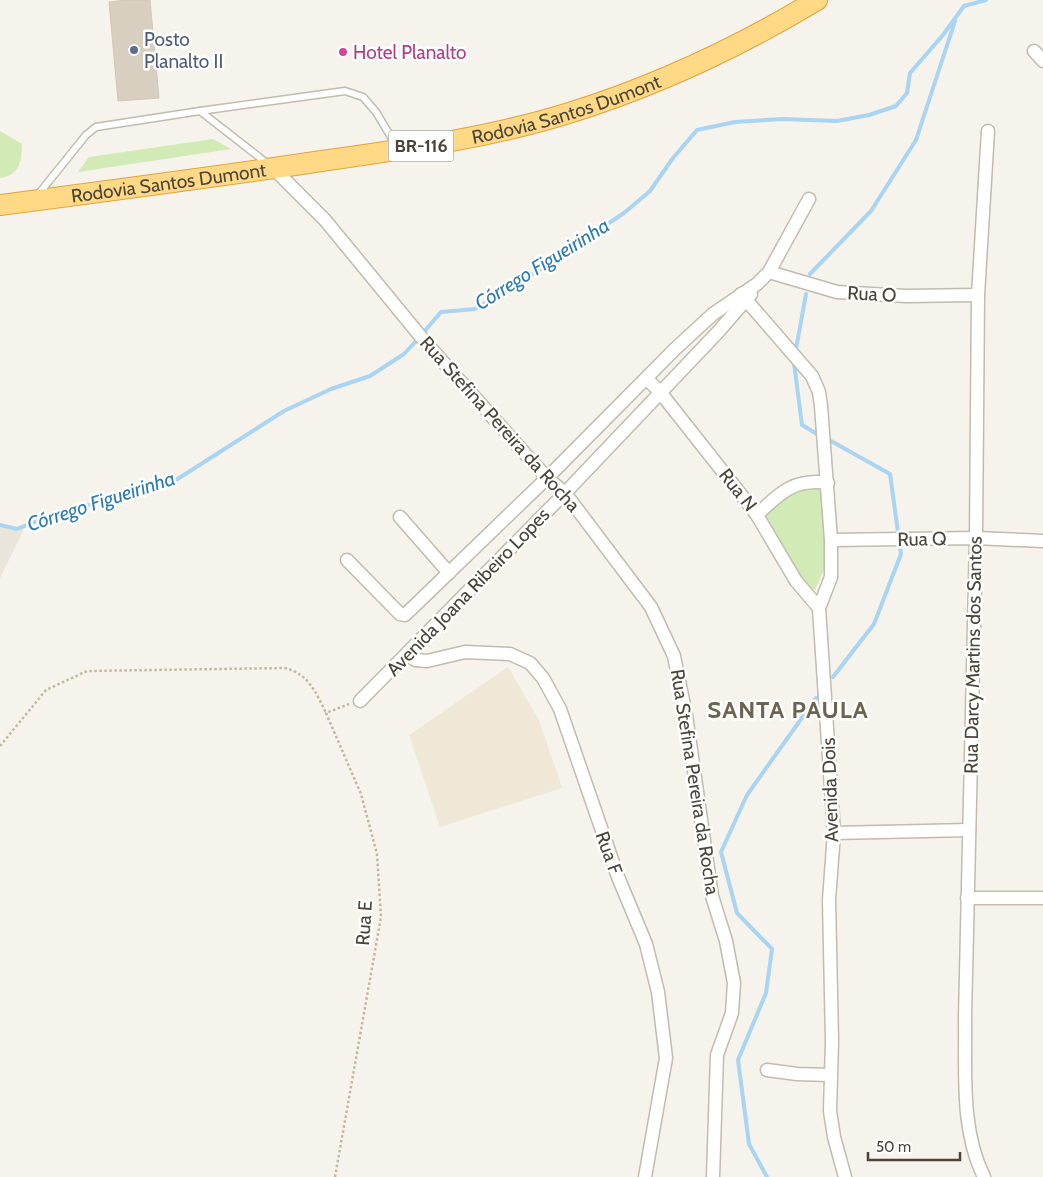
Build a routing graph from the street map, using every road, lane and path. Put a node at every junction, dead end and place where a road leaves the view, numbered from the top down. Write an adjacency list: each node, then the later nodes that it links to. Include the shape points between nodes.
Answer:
1 (817, 0): 6 (highway, Rodovia Santos Dumont / BR-116, via 748,40 658,81 568,114 473,137)
2 (1034, 51): 3 (street)
3 (1043, 61)
4 (200, 111): 6 (lane, via 345,91 364,97); 7 (lane); 9 (lane, via 96,127)
5 (988, 131): 12 (street, Rua Darcy Martins dos Santos)
6 (399, 150): 7 (highway, Rodovia Santos Dumont / BR-116)
7 (273, 168): 9 (highway, Rodovia Santos Dumont / BR-116); 16 (street, Rua Stefina Pereira da Rocha, via 325,220 426,343)
8 (809, 200): 11 (street, Avenida Joana Ribeiro Lopes)
9 (33, 201): 10 (highway, Rodovia Santos Dumont / BR-116)
10 (0, 205)
11 (769, 272): 12 (street, Rua O, via 837,292 906,296); 13 (street, Avenida Joana Ribeiro Lopes)
12 (978, 295): 21 (street, Rua Darcy Martins dos Santos)
13 (744, 296): 14 (street, Avenida Joana Ribeiro Lopes, via 713,314); 15 (street, Avenida Joana Ribeiro Lopes); 17 (street, Avenida Dois, via 812,376 820,399)
14 (647, 379): 15 (street, Rua N); 16 (street, Avenida Joana Ribeiro Lopes)
15 (660, 392): 18 (street, Avenida Joana Ribeiro Lopes); 19 (street, Rua N)
16 (547, 478): 18 (street, Rua Stefina Pereira da Rocha); 25 (street, Avenida Joana Ribeiro Lopes)
17 (828, 483): 19 (street, via 811,480 799,483 774,497); 22 (street, Avenida Dois)
18 (565, 493): 27 (street, Avenida Joana Ribeiro Lopes); 39 (street, Rua Stefina Pereira da Rocha, via 651,607 674,656 686,715 712,896 726,941 734,983 732,1013 718,1055)
19 (757, 514): 26 (street, Rua N, via 796,581)
20 (400, 518): 25 (street)
21 (976, 538): 22 (street, Rua Q); 23 (street, Rua Q); 31 (street, Rua Darcy Martins dos Santos)
22 (832, 540): 26 (street, Avenida Dois, via 831,576)
23 (1043, 541)
24 (347, 560): 25 (street, Avenida Joana Ribeiro Lopes, via 400,614 405,615)
25 (449, 573)
26 (819, 608): 32 (street, Avenida Dois)
27 (407, 655): 28 (street, Avenida Joana Ribeiro Lopes); 38 (street, Rua F, via 427,661 464,652 510,654 530,663 543,678 560,709 618,877 646,944 658,992 666,1058)
28 (360, 701): 29 (path)
29 (326, 713): 30 (path, Rua E, via 312,685 299,672 285,668 87,671 46,690); 37 (path, Rua E, via 361,794 377,854 381,917)
30 (0, 746)
31 (969, 830): 32 (street); 33 (street, Rua Darcy Martins dos Santos)
32 (834, 833): 36 (street, Avenida Dois, via 829,900)
33 (968, 898): 34 (street); 41 (street, Rua Darcy Martins dos Santos, via 966,1097 970,1138)
34 (1043, 898)
35 (766, 1070): 36 (street)
36 (830, 1075): 40 (street, Avenida Dois, via 830,1111)
37 (335, 1177)
38 (645, 1177)
39 (713, 1177)
40 (845, 1177)
41 (984, 1177)

